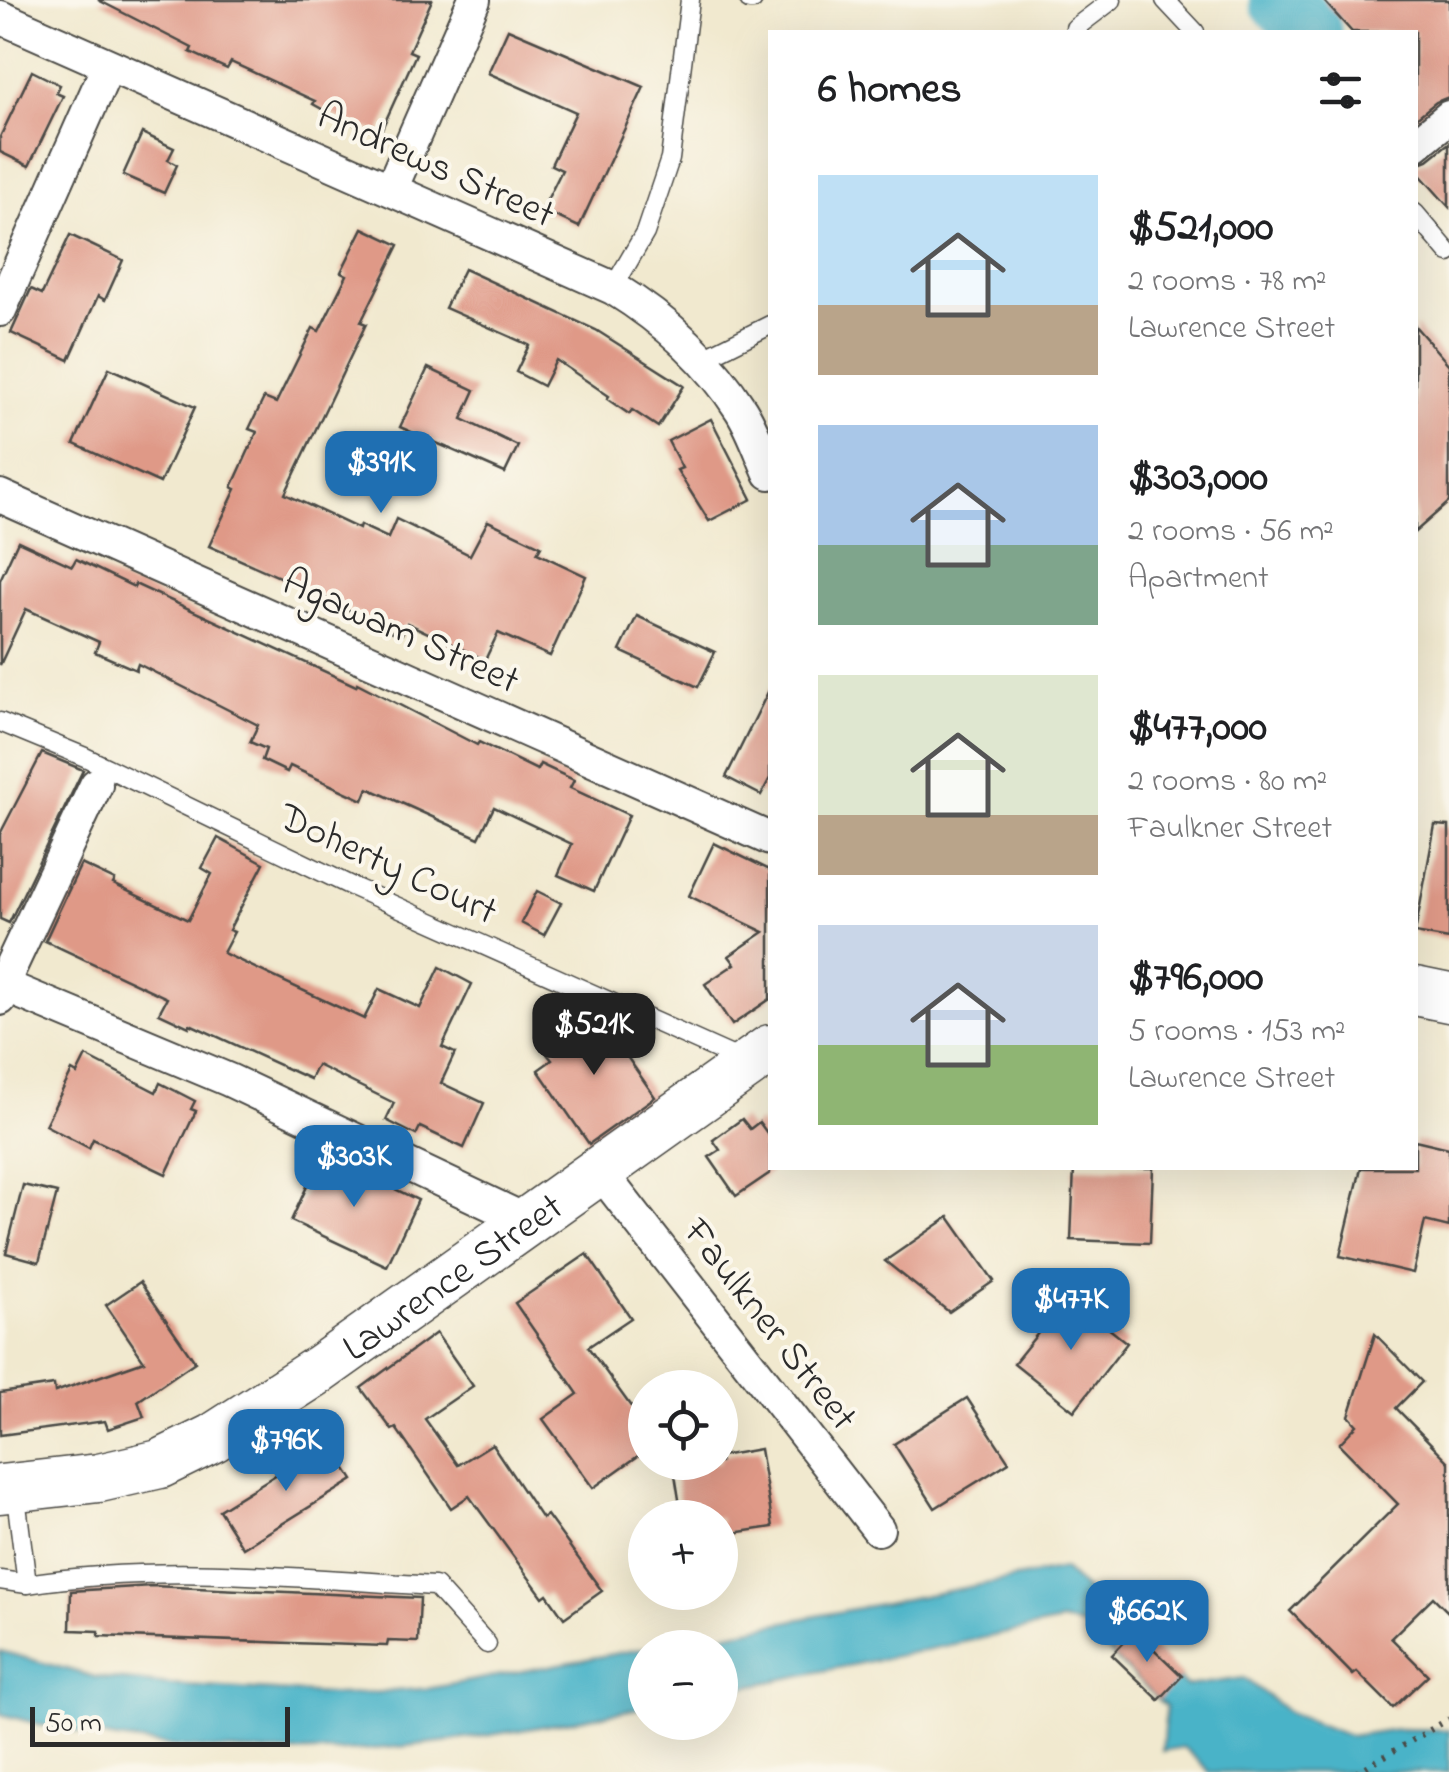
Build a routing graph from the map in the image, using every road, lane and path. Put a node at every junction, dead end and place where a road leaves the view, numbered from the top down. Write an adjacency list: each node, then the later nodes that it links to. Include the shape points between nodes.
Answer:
1 (474, 0): 11 (street)
2 (690, 0): 14 (lane, via 670,159 646,233)
3 (1112, 0): 6 (lane)
4 (1165, 0): 7 (lane)
5 (0, 16): 8 (street, Andrews Street)
6 (1076, 30)
7 (1194, 30)
8 (108, 66): 11 (street, Andrews Street); 15 (street)
9 (1449, 117): 10 (street)
10 (1418, 143)
11 (392, 189): 14 (street, Andrews Street)
12 (1418, 217): 13 (lane)
13 (1449, 253)
14 (614, 288): 17 (street, Andrews Street)
15 (0, 310)
16 (768, 326): 17 (lane)
17 (702, 359): 18 (street, Andrews Street, via 742,412)
18 (768, 470)
19 (0, 496): 22 (street, Agawam Street)
20 (0, 722): 26 (lane, Doherty Court, via 687,1034)
21 (96, 785): 23 (street)
22 (768, 838)
23 (1, 989): 28 (street, via 229,1080)
24 (1418, 992): 25 (main road)
25 (1449, 998)
26 (760, 1057): 27 (main road, Lawrence Street)
27 (599, 1170): 28 (main road, Lawrence Street); 30 (street, Faulkner Street)
28 (529, 1222): 29 (main road, Lawrence Street, via 213,1438 160,1464)
29 (8, 1489): 32 (lane)
30 (878, 1528)
31 (0, 1580): 32 (lane)
32 (28, 1584): 33 (lane, via 84,1575 203,1572 435,1586)
33 (486, 1644)
34 (1449, 1719): 35 (path)
35 (1357, 1772)

